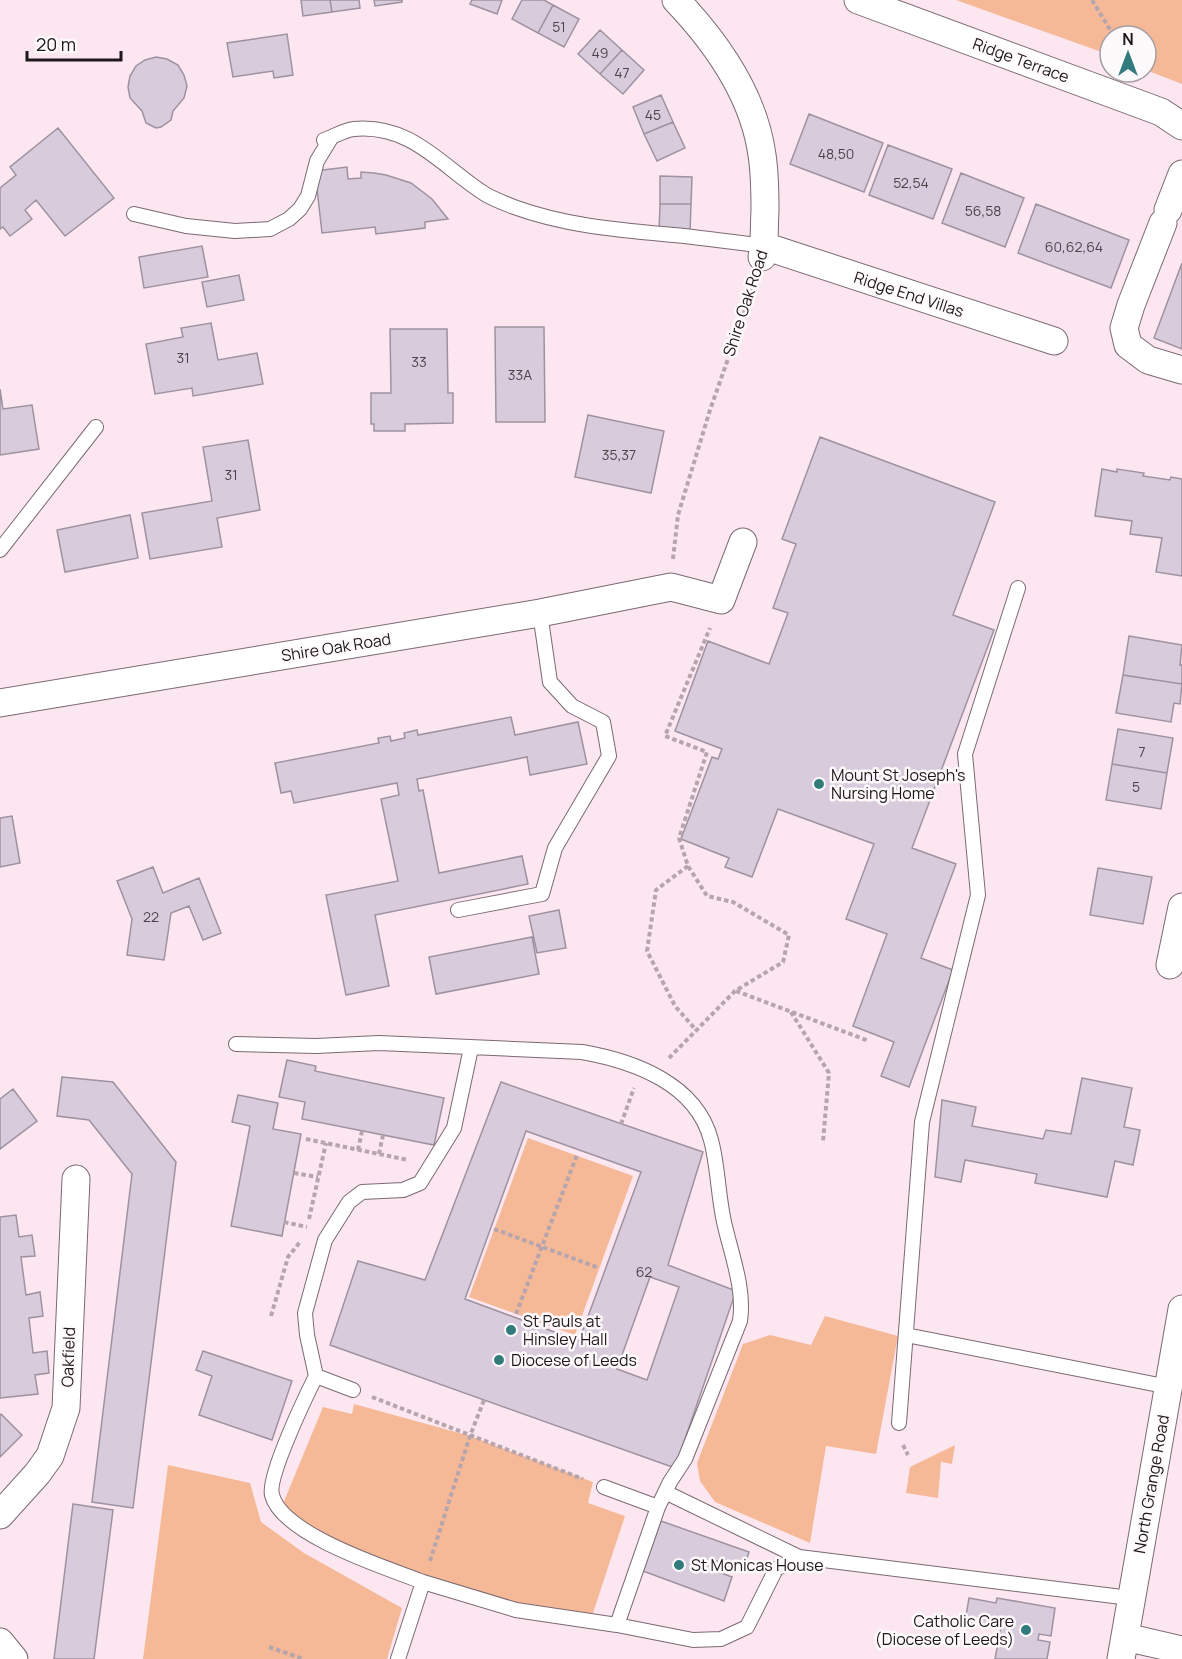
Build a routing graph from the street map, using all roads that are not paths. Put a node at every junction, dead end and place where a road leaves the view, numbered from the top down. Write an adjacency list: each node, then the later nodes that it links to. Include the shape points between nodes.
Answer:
1 (676, 0): 6 (street, Shire Oak Road, via 700,25 733,74 752,117 762,155 765,190)
2 (858, 0): 3 (street, Ridge Terrace, via 1161,112)
3 (1182, 126)
4 (1182, 174): 8 (street, via 1124,328 1128,345 1148,360)
5 (135, 214): 6 (lane, via 186,226 235,231 270,229 300,209 328,139 352,129 378,130 403,136 428,150 486,194 513,207 592,228 702,238)
6 (763, 252): 7 (street, Ridge End Villas)
7 (1054, 341)
8 (1182, 370)
9 (96, 428): 11 (lane)
10 (743, 542): 13 (street, Shire Oak Road, via 721,600 671,587)
11 (0, 550)
12 (1018, 588): 22 (lane, via 965,754 978,895 922,1122)
13 (540, 613): 14 (street, Shire Oak Road); 16 (lane, via 550,681 572,706 603,722 609,756 555,848 542,894)
14 (0, 703)
15 (1182, 907): 17 (street)
16 (458, 910)
17 (1167, 965)
18 (236, 1044): 19 (lane, via 379,1043)
19 (471, 1048): 23 (lane, via 454,1128 420,1183 403,1190 362,1192 349,1202 325,1240 305,1313); 28 (lane, via 582,1052 612,1057 654,1074 678,1090 702,1115 711,1140 720,1207 742,1307 740,1321 685,1459)
20 (76, 1179): 30 (street, Oakfield, via 66,1408 50,1456)
21 (1182, 1309): 24 (street, North Grange Road)
22 (906, 1335): 24 (lane); 26 (lane)
23 (316, 1376): 25 (lane); 32 (lane, via 276,1468 271,1494 279,1511 335,1548)
24 (1169, 1388): 33 (street, North Grange Road)
25 (353, 1390)
26 (899, 1423)
27 (604, 1487): 29 (lane)
28 (665, 1492): 29 (lane); 31 (lane)
29 (658, 1507): 34 (lane)
30 (0, 1515)
31 (799, 1557): 33 (lane); 34 (lane, via 776,1569 747,1627 721,1639 693,1640)
32 (423, 1582): 34 (lane, via 516,1610); 39 (lane)
33 (1130, 1598): 36 (street, North Grange Road)
34 (617, 1625)
35 (0, 1642): 38 (street)
36 (1123, 1648): 37 (street)
37 (1182, 1650)
38 (14, 1659)
39 (398, 1659)

